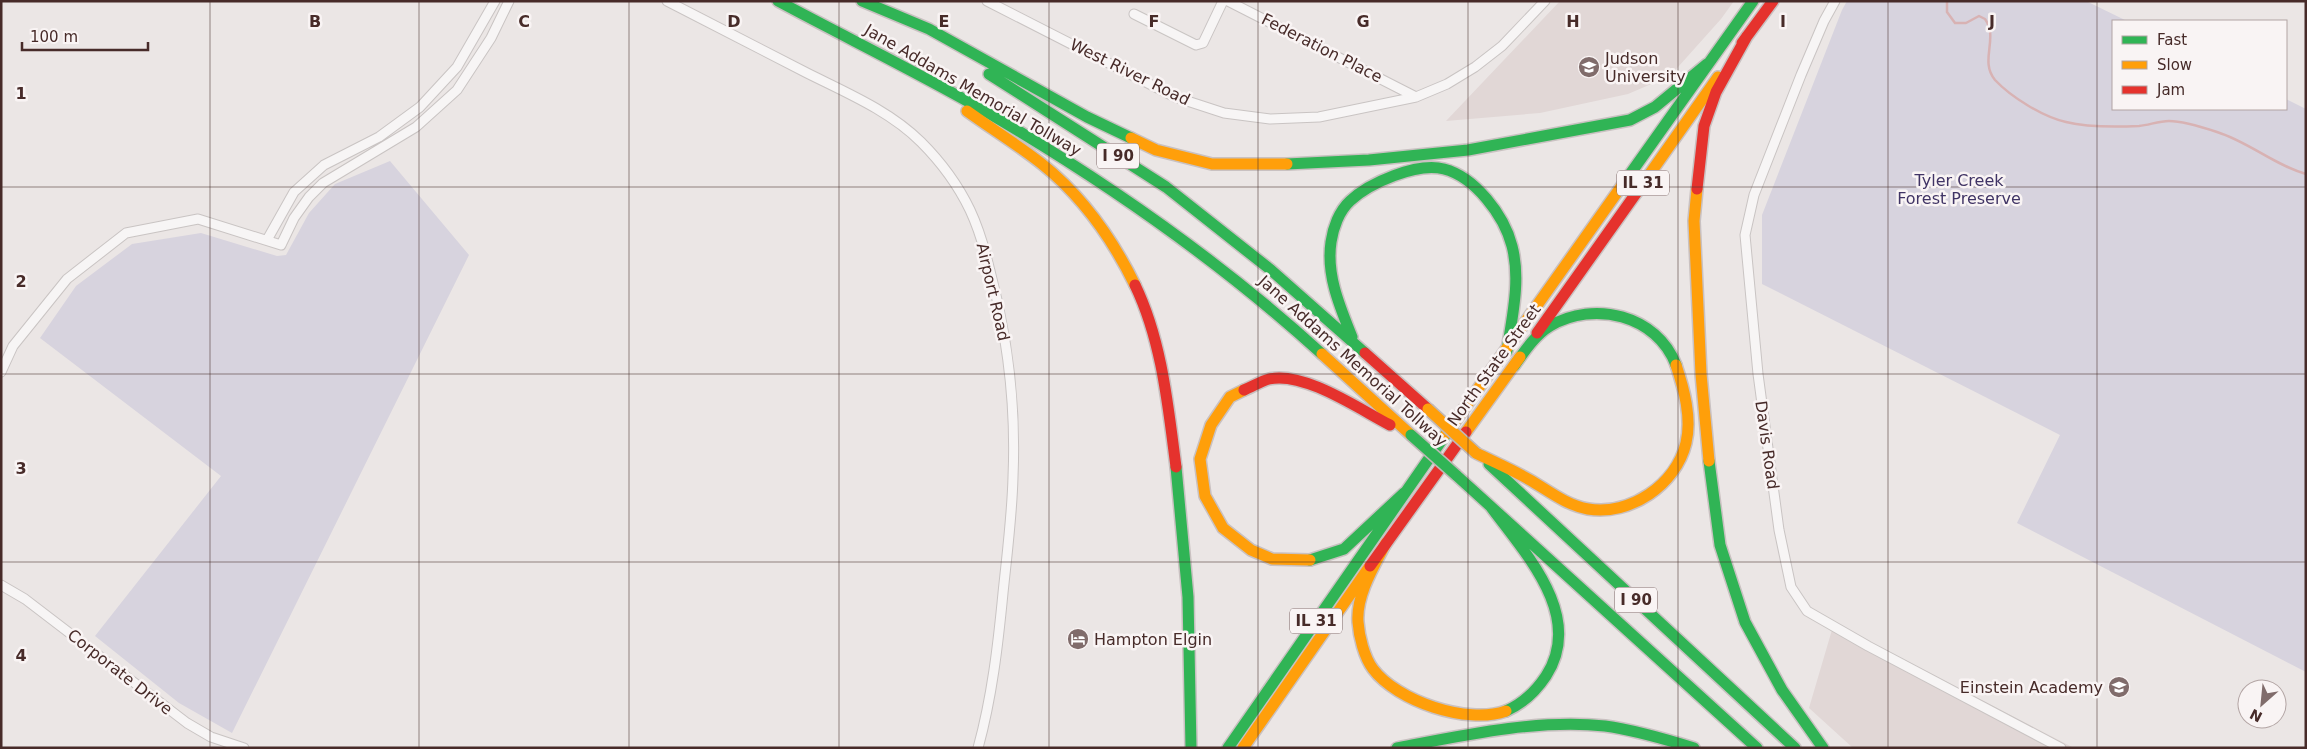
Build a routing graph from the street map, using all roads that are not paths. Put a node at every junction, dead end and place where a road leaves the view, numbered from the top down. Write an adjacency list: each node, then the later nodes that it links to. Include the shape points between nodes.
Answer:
1 (495, 1): 18 (street, via 458,67)
2 (509, 1): 19 (street, via 471,70 457,90)
3 (667, 1): 32 (street, Airport Road, via 866,102 902,126 940,162 970,210 982,241 1001,320 1013,410 1014,468 995,666 988,713)
4 (778, 1): 16 (main road, Jane Addams Memorial Tollway / I 90)
5 (860, 1): 15 (main road, via 929,29 1087,117 1156,150 1212,164 1369,160 1468,150 1590,129 1630,120 1655,107); 21 (main road, Jane Addams Memorial Tollway / I 90, via 984,70 1166,187 1271,270)
6 (988, 1): 17 (street, West River Road, via 1175,97 1224,112 1270,119 1319,117)
7 (1223, 1): 13 (street, via 1203,44 1196,45)
8 (1228, 1): 17 (street, Federation Place)
9 (1545, 1): 17 (street, West River Road, via 1516,33 1482,61 1447,84)
10 (1753, 1): 15 (main road, North State Street / IL 31)
11 (1773, 1): 14 (main road, North State Street / IL 31)
12 (1835, 1): 41 (street, Davis Road, via 1808,58 1754,195 1745,235 1758,374 1780,538 1791,587 1807,611)
13 (1134, 14)
14 (1747, 36): 23 (main road, North State Street / IL 31); 40 (main road, via 1716,92 1704,126 1694,221 1708,454 1720,545 1745,622 1782,690)
15 (1707, 64): 22 (main road, North State Street / IL 31, via 1695,86)
16 (935, 84): 25 (main road, Jane Addams Memorial Tollway / I 90, via 1031,139 1167,227 1275,311); 33 (main road, via 1047,168 1066,186 1103,230 1136,288 1155,342 1178,486 1189,588 1193,678)
17 (1416, 97)
18 (417, 110): 19 (street); 20 (street, via 379,136 324,165 294,192)
19 (426, 120): 20 (street, via 323,183 299,211 281,245)
20 (267, 240): 24 (street, via 198,219 126,233 67,279 13,346)
21 (1355, 343): 22 (main road, via 1331,280 1330,249 1338,220 1347,203 1368,186 1409,172 1437,168 1458,176 1486,200 1509,234 1516,284); 26 (main road, Jane Addams Memorial Tollway / I 90, bridge)
22 (1506, 351): 27 (main road, North State Street / IL 31)
23 (1514, 366): 26 (main road, via 1541,334 1565,318 1604,312 1636,321 1658,337 1678,369 1689,422 1681,458 1666,480 1644,498 1602,510 1576,506); 29 (main road, North State Street / IL 31)
24 (1, 372)
25 (1411, 435): 27 (main road, via 1310,383 1291,378 1269,379 1230,397 1211,425 1200,459 1205,496 1223,528 1250,550 1272,559 1313,560 1344,549); 28 (main road, Jane Addams Memorial Tollway / I 90, bridge)
26 (1476, 453): 39 (main road, Jane Addams Memorial Tollway / I 90)
27 (1404, 494): 34 (main road, North State Street / IL 31)
28 (1491, 507): 29 (main road, via 1550,592 1559,622 1556,660 1544,680 1531,696 1504,711 1487,715 1458,713 1427,704 1395,690 1373,669 1358,616 1369,576); 38 (main road, Jane Addams Memorial Tollway / I 90)
29 (1386, 543): 35 (main road, North State Street / IL 31)
30 (1, 585): 31 (street, Corporate Drive, via 25,599 187,723 211,737)
31 (244, 748)
32 (978, 748)
33 (1191, 748)
34 (1228, 748)
35 (1243, 748)
36 (1397, 748): 37 (main road, via 1468,734 1576,725 1641,732)
37 (1694, 748)
38 (1757, 748)
39 (1795, 748)
40 (1823, 748)
41 (2061, 748)

